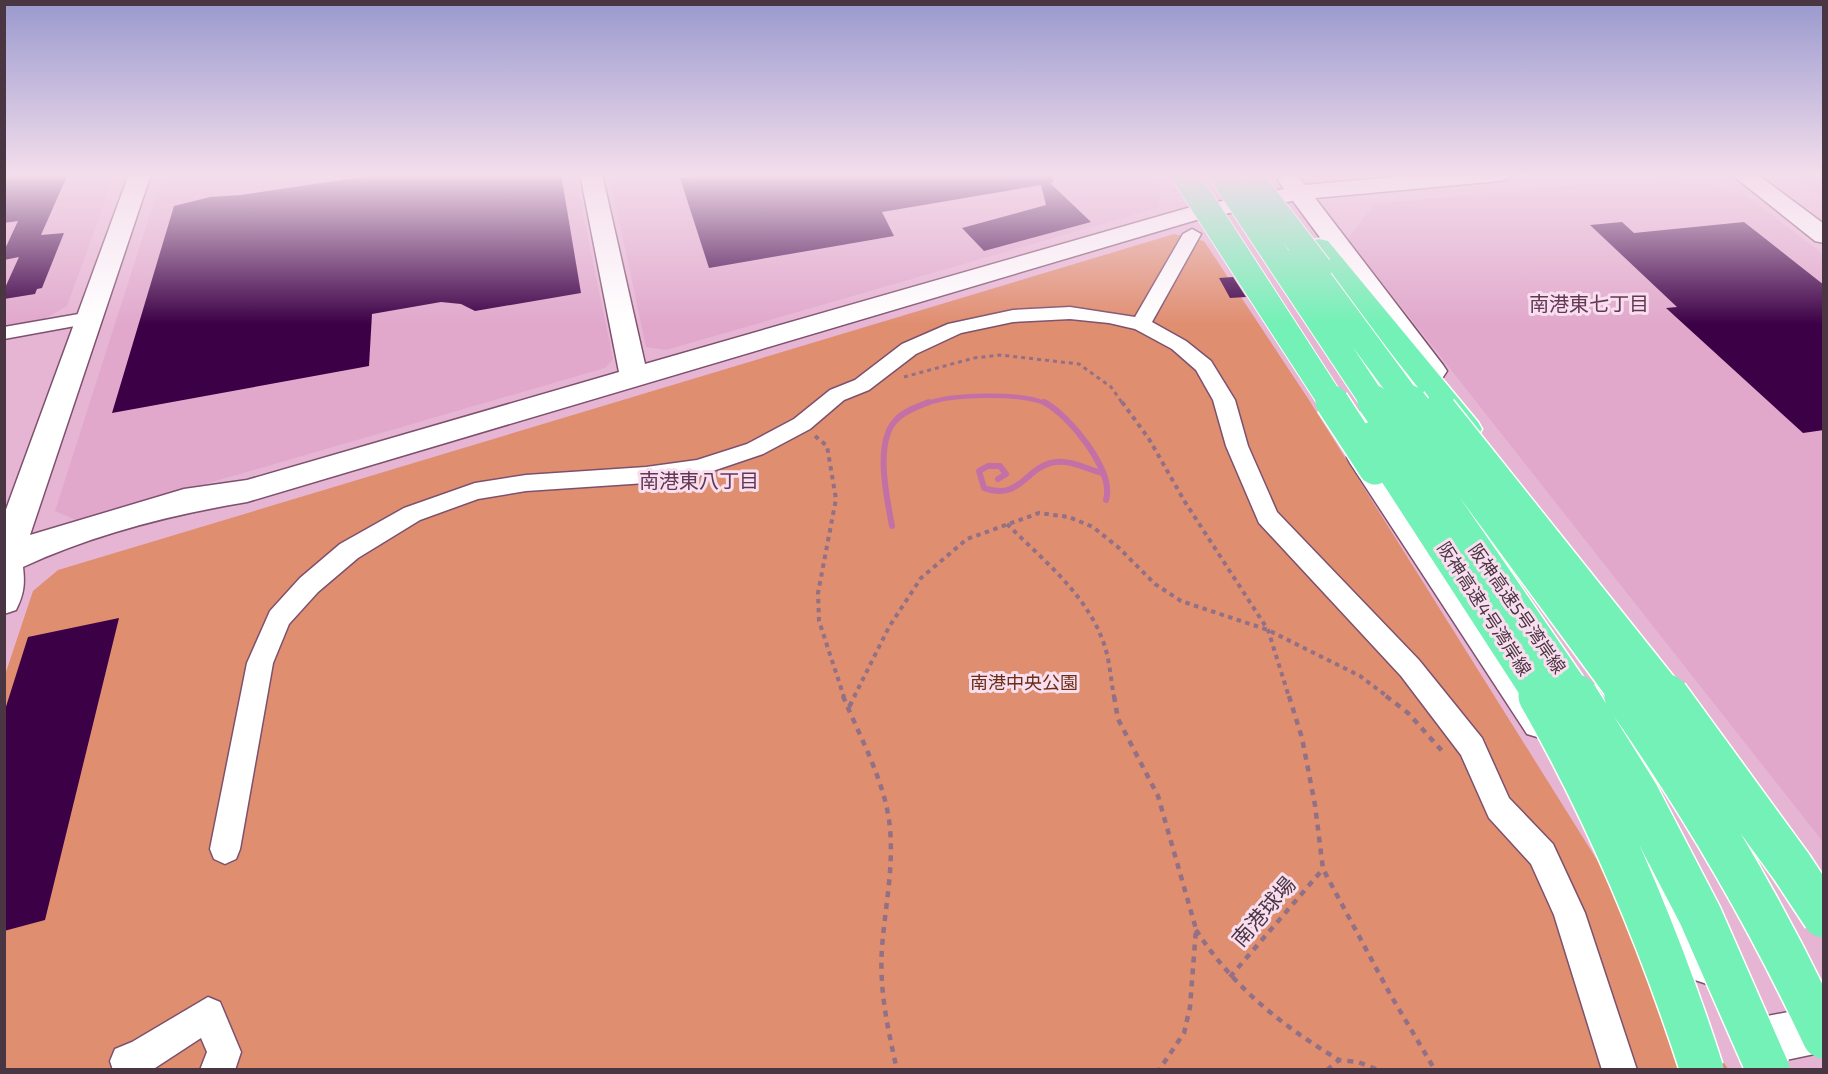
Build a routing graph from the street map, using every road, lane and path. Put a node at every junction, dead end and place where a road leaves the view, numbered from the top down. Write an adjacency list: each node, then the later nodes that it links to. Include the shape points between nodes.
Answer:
1 (123, 224): 17 (street)
2 (602, 224): 20 (street)
3 (1127, 224): 20 (street)
4 (1194, 224): 18 (street)
5 (1218, 224): 33 (street, via 1246,286 1444,588)
6 (1221, 224): 33 (highway, bridge, via 1260,292)
7 (1228, 224): 40 (highway, 阪神高速5号湾岸線, bridge, via 1351,369 1566,680 1637,794)
8 (1231, 224): 49 (highway, 阪神高速4号湾岸線, bridge, via 1286,282 1379,449 1515,655 1565,741 1644,912)
9 (1278, 224): 38 (highway, 阪神高速5号湾岸線, bridge, via 1576,625 1679,774 1767,921)
10 (1286, 224): 34 (highway, bridge, via 1328,280 1470,444 1632,649 1738,791)
11 (1301, 224): 16 (highway)
12 (1308, 224): 16 (highway)
13 (1318, 224): 23 (street)
14 (1808, 224): 15 (street)
15 (1824, 236)
16 (1319, 246): 23 (highway)
17 (90, 318): 19 (street); 25 (street)
18 (1141, 324): 21 (street, via 1109,316 1070,313 1002,318 956,328 909,349); 48 (street, via 1179,345 1204,366 1224,400 1237,446 1267,517 1410,668 1472,747 1499,808 1542,854 1569,913)
19 (4, 333)
20 (634, 378): 25 (street, via 247,490 180,520 47,560)
21 (862, 385): 22 (street, via 837,395); 27 (path, via 1000,355 1079,364 1111,387 1149,439)
22 (802, 424): 28 (path, via 827,446 832,467 836,499 818,593 819,621); 30 (street, via 755,449 698,468 475,491 412,514 349,551 309,585 279,618 264,654)
23 (1518, 487): 32 (street, via 1663,670)
24 (1007, 524): 27 (path, via 1039,513 1093,527 1155,584 1181,601); 28 (path, via 967,540 921,578 889,627); 35 (path, via 1077,593 1092,618 1105,647 1118,719 1158,796)
25 (5, 562): 26 (street, via 8,590)
26 (4, 600)
27 (1268, 630): 29 (path, via 1381,690); 31 (path, via 1302,738)
28 (849, 707): 43 (path, via 889,820 890,891 882,949 883,1004)
29 (1446, 754)
30 (225, 849)
31 (1323, 870): 36 (path, 南港球場); 47 (path)
32 (1824, 891)
33 (1656, 898): 40 (street)
34 (1824, 916)
35 (1196, 929): 36 (path, 南港球場, via 1214,961); 44 (path, via 1184,1033)
36 (1230, 977): 39 (path, 南港球場, via 1275,1019)
37 (1824, 1028): 40 (street)
38 (1824, 1037)
39 (1339, 1060): 45 (path); 46 (path, 南港球場)
40 (1770, 1060)
41 (127, 1061): 42 (street, via 139,1058 208,1014 224,1052)
42 (217, 1070)
43 (897, 1070)
44 (1159, 1070)
45 (1326, 1070)
46 (1378, 1070)
47 (1435, 1070)
48 (1620, 1070)
49 (1702, 1070)

